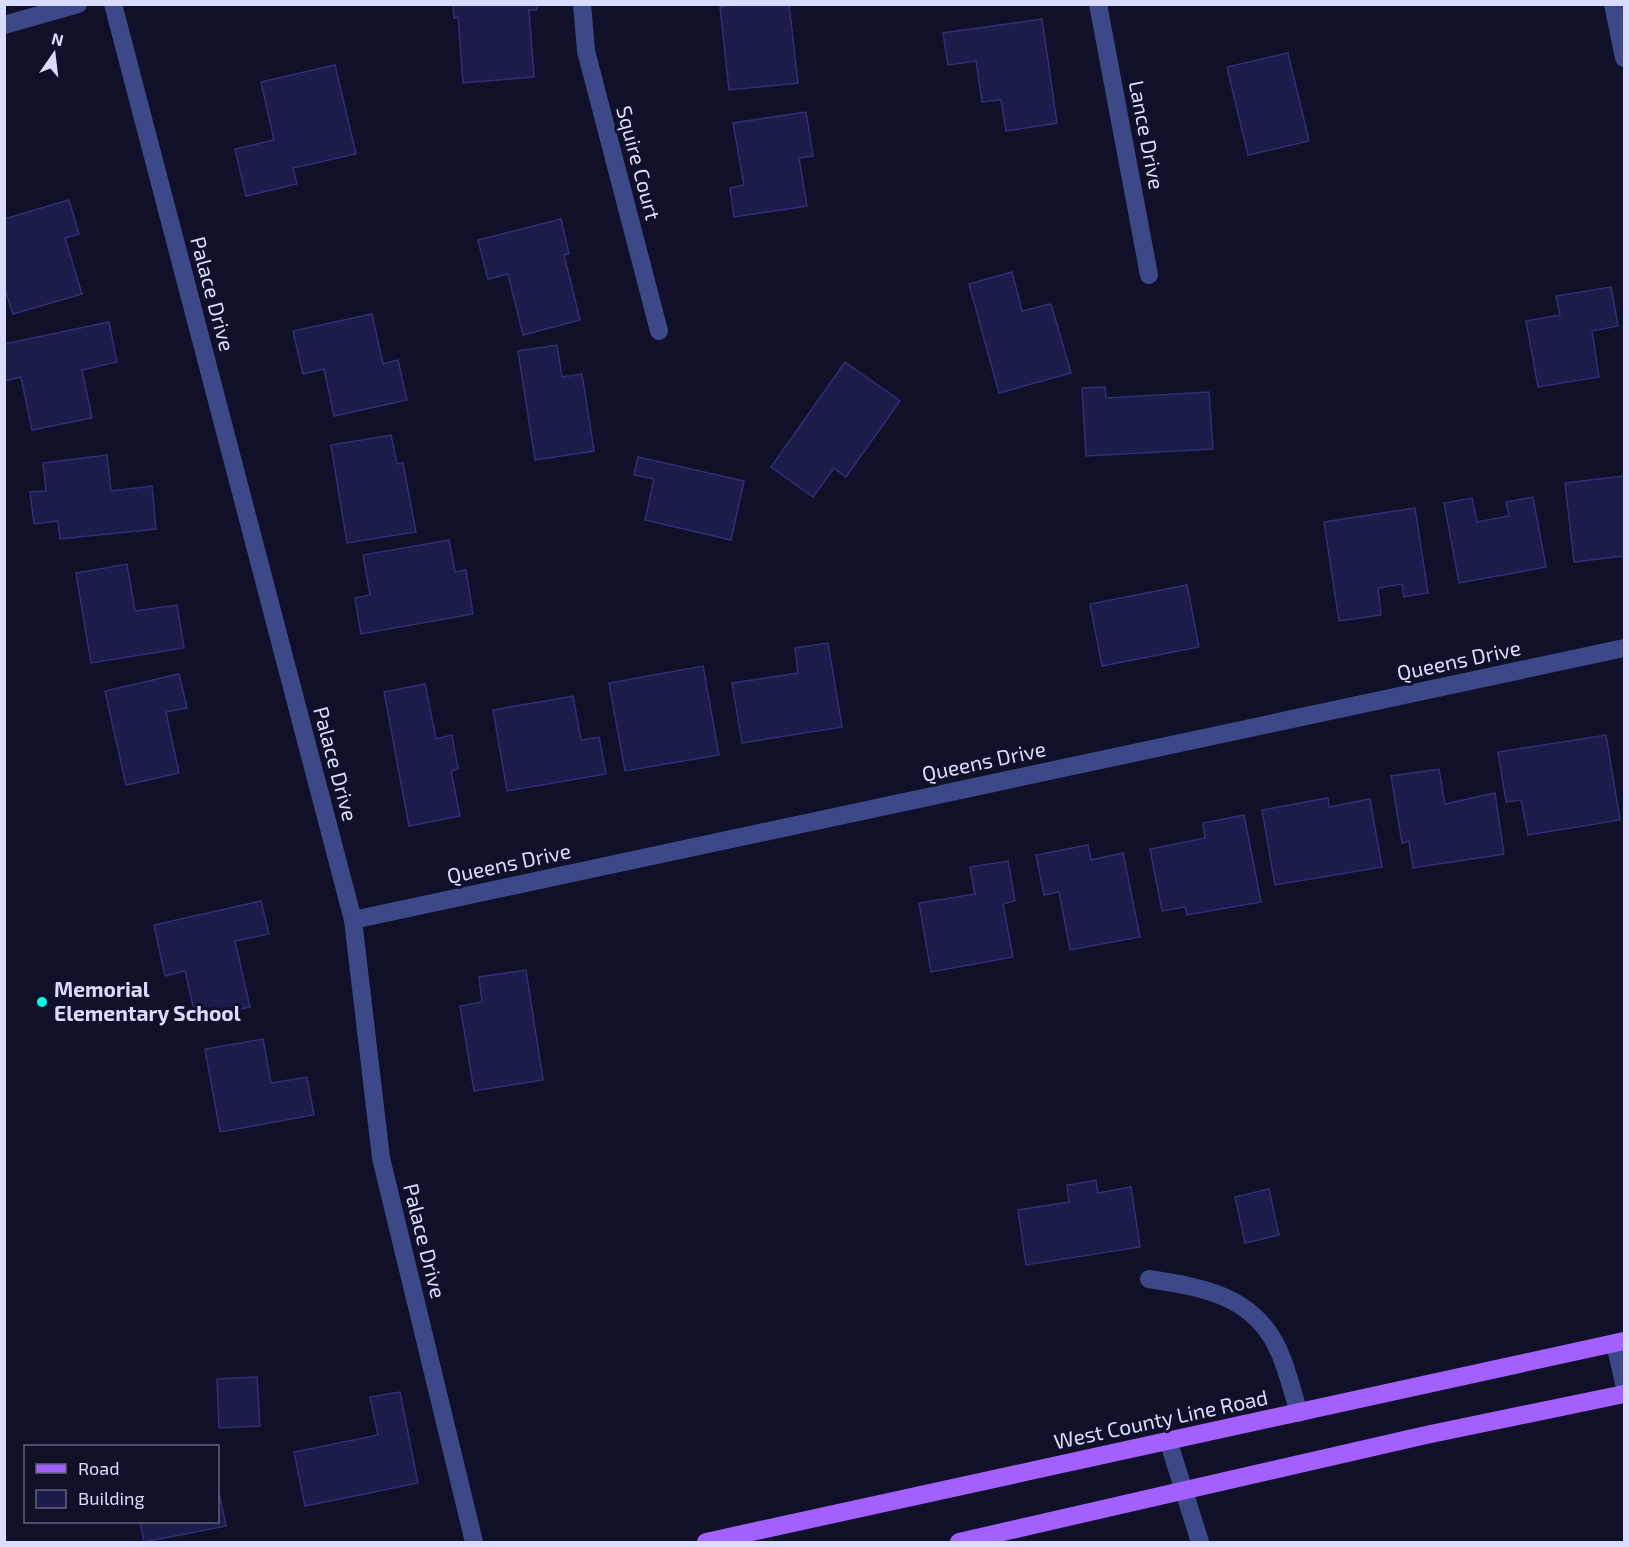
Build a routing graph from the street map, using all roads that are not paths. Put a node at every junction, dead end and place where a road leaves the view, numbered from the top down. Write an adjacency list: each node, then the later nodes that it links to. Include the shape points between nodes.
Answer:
1 (78, 4): 6 (street)
2 (113, 4): 11 (street, Palace Drive)
3 (582, 4): 9 (street, Squire Court, via 586,51)
4 (1098, 4): 8 (street, Lance Drive)
5 (1613, 4): 7 (street)
6 (4, 25)
7 (1624, 58)
8 (1149, 274)
9 (659, 331)
10 (1624, 648): 11 (street, Queens Drive)
11 (353, 920): 19 (street, Palace Drive, via 381,1158)
12 (1149, 1279): 16 (street, via 1199,1286 1228,1296 1253,1313 1277,1346)
13 (1620, 1342): 14 (street); 16 (main road, West County Line Road)
14 (1624, 1383)
15 (1624, 1394): 18 (main road)
16 (1299, 1413): 17 (main road, West County Line Road)
17 (1168, 1440): 18 (street); 20 (main road, West County Line Road)
18 (1185, 1491): 21 (main road); 22 (street)
19 (474, 1542)
20 (706, 1542)
21 (959, 1542)
22 (1200, 1542)

